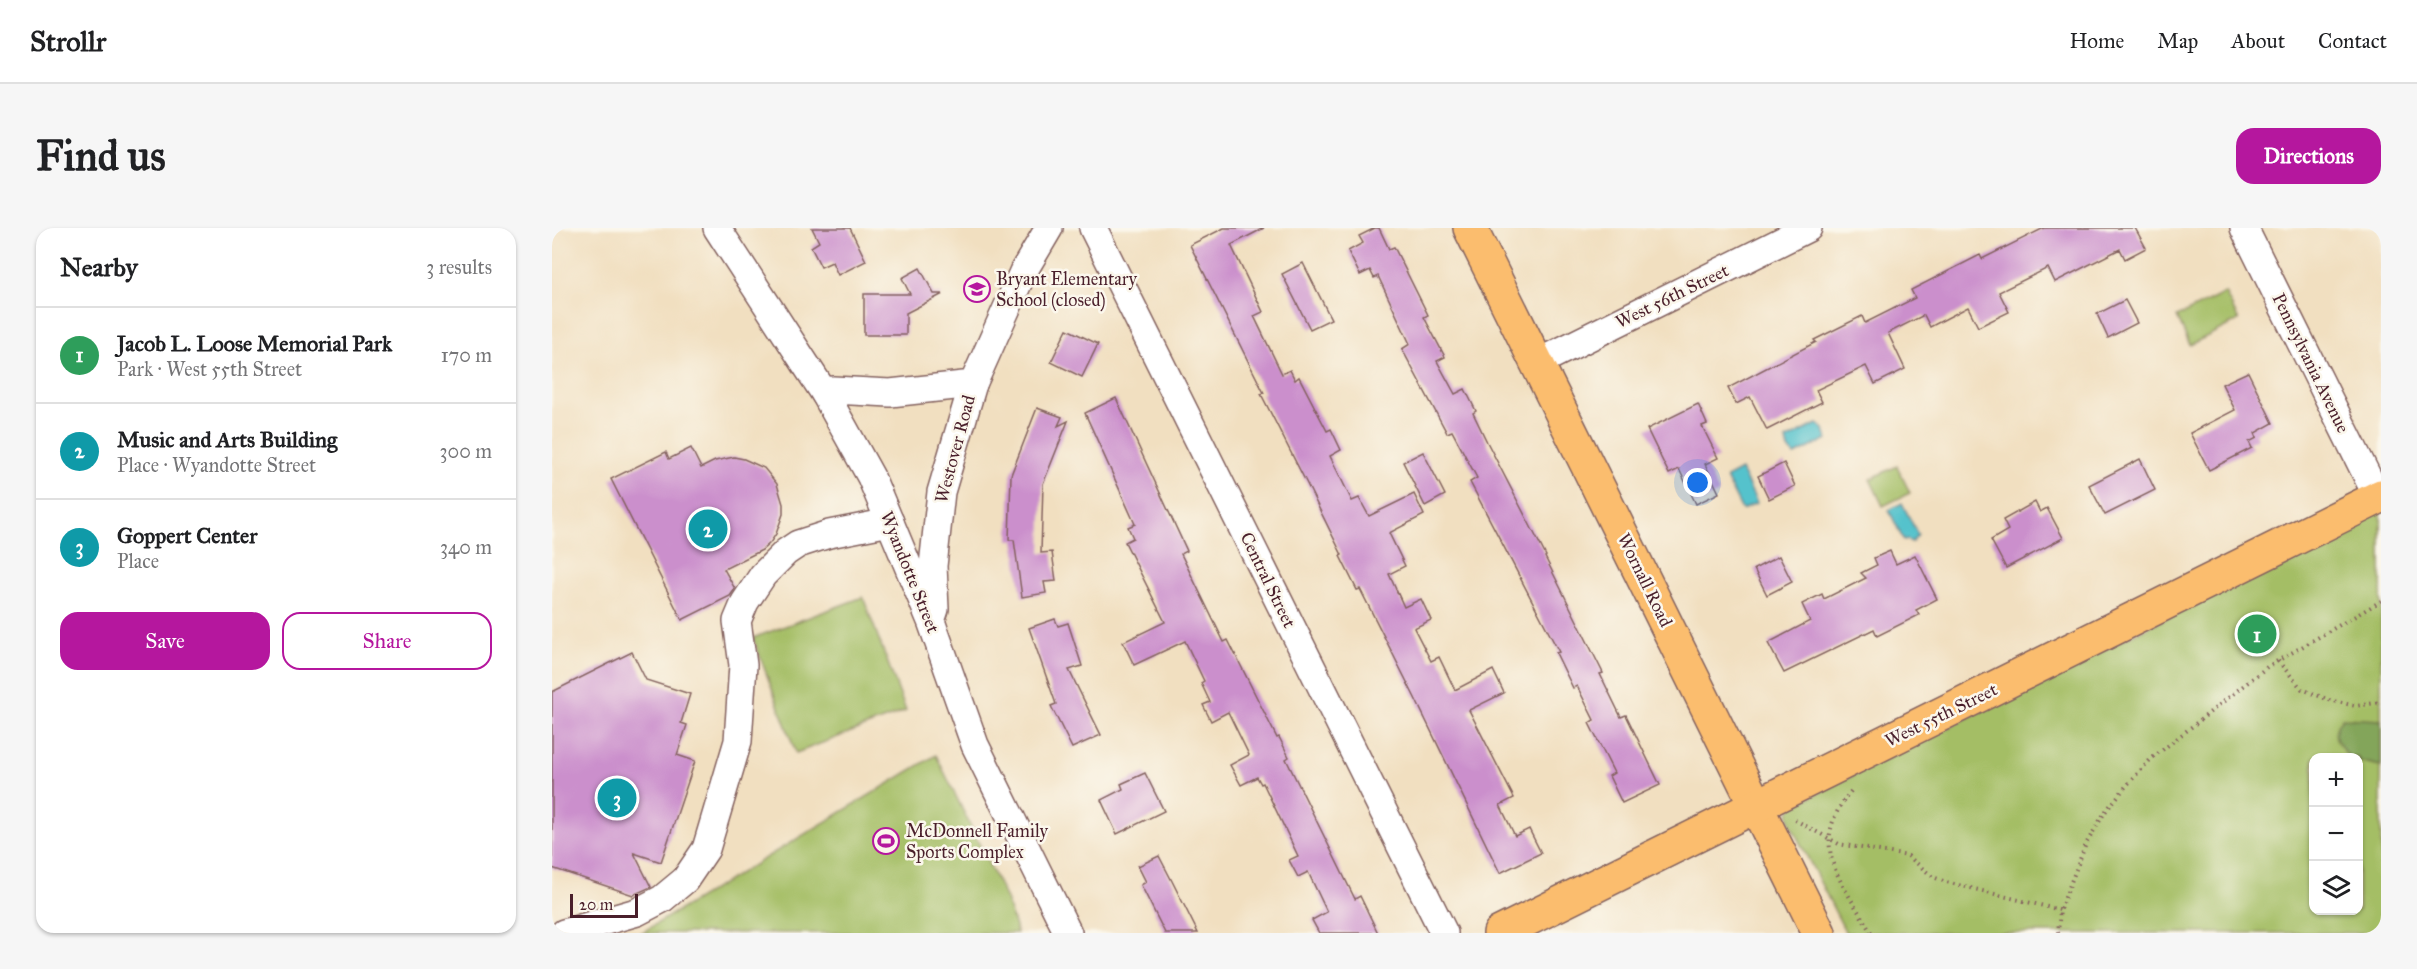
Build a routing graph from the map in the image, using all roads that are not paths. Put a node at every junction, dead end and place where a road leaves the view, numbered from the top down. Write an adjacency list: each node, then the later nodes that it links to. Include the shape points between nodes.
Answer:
1 (717, 228): 9 (street, Wyandotte Street)
2 (1049, 228): 8 (street, Westover Road, via 1023,272)
3 (1093, 228): 18 (street, Central Street)
4 (1470, 228): 7 (main road, Wornall Road)
5 (1808, 228): 7 (street, West 56th Street)
6 (2244, 228): 10 (street, Pennsylvania Avenue)
7 (1537, 363): 13 (main road, Wornall Road)
8 (973, 384): 9 (street, Westover Road, via 890,393 832,390); 12 (street, Westover Road, via 941,492 933,566 935,609)
9 (825, 394): 11 (street, Wyandotte Street, via 871,477)
10 (2380, 497): 13 (main road, West 55th Street)
11 (890, 522): 12 (street, Wyandotte Street); 15 (street, via 798,544 763,575 737,621 743,665 738,741 706,849 685,880 662,899 637,912)
12 (931, 621): 14 (street, Wyandotte Street, via 975,745)
13 (1757, 807): 19 (main road, West 55th Street); 20 (main road, Wornall Road)
14 (1045, 886): 16 (street); 17 (street, Wyandotte Street)
15 (564, 933)
16 (1047, 933)
17 (1068, 933)
18 (1444, 933)
19 (1500, 933)
20 (1819, 933)

